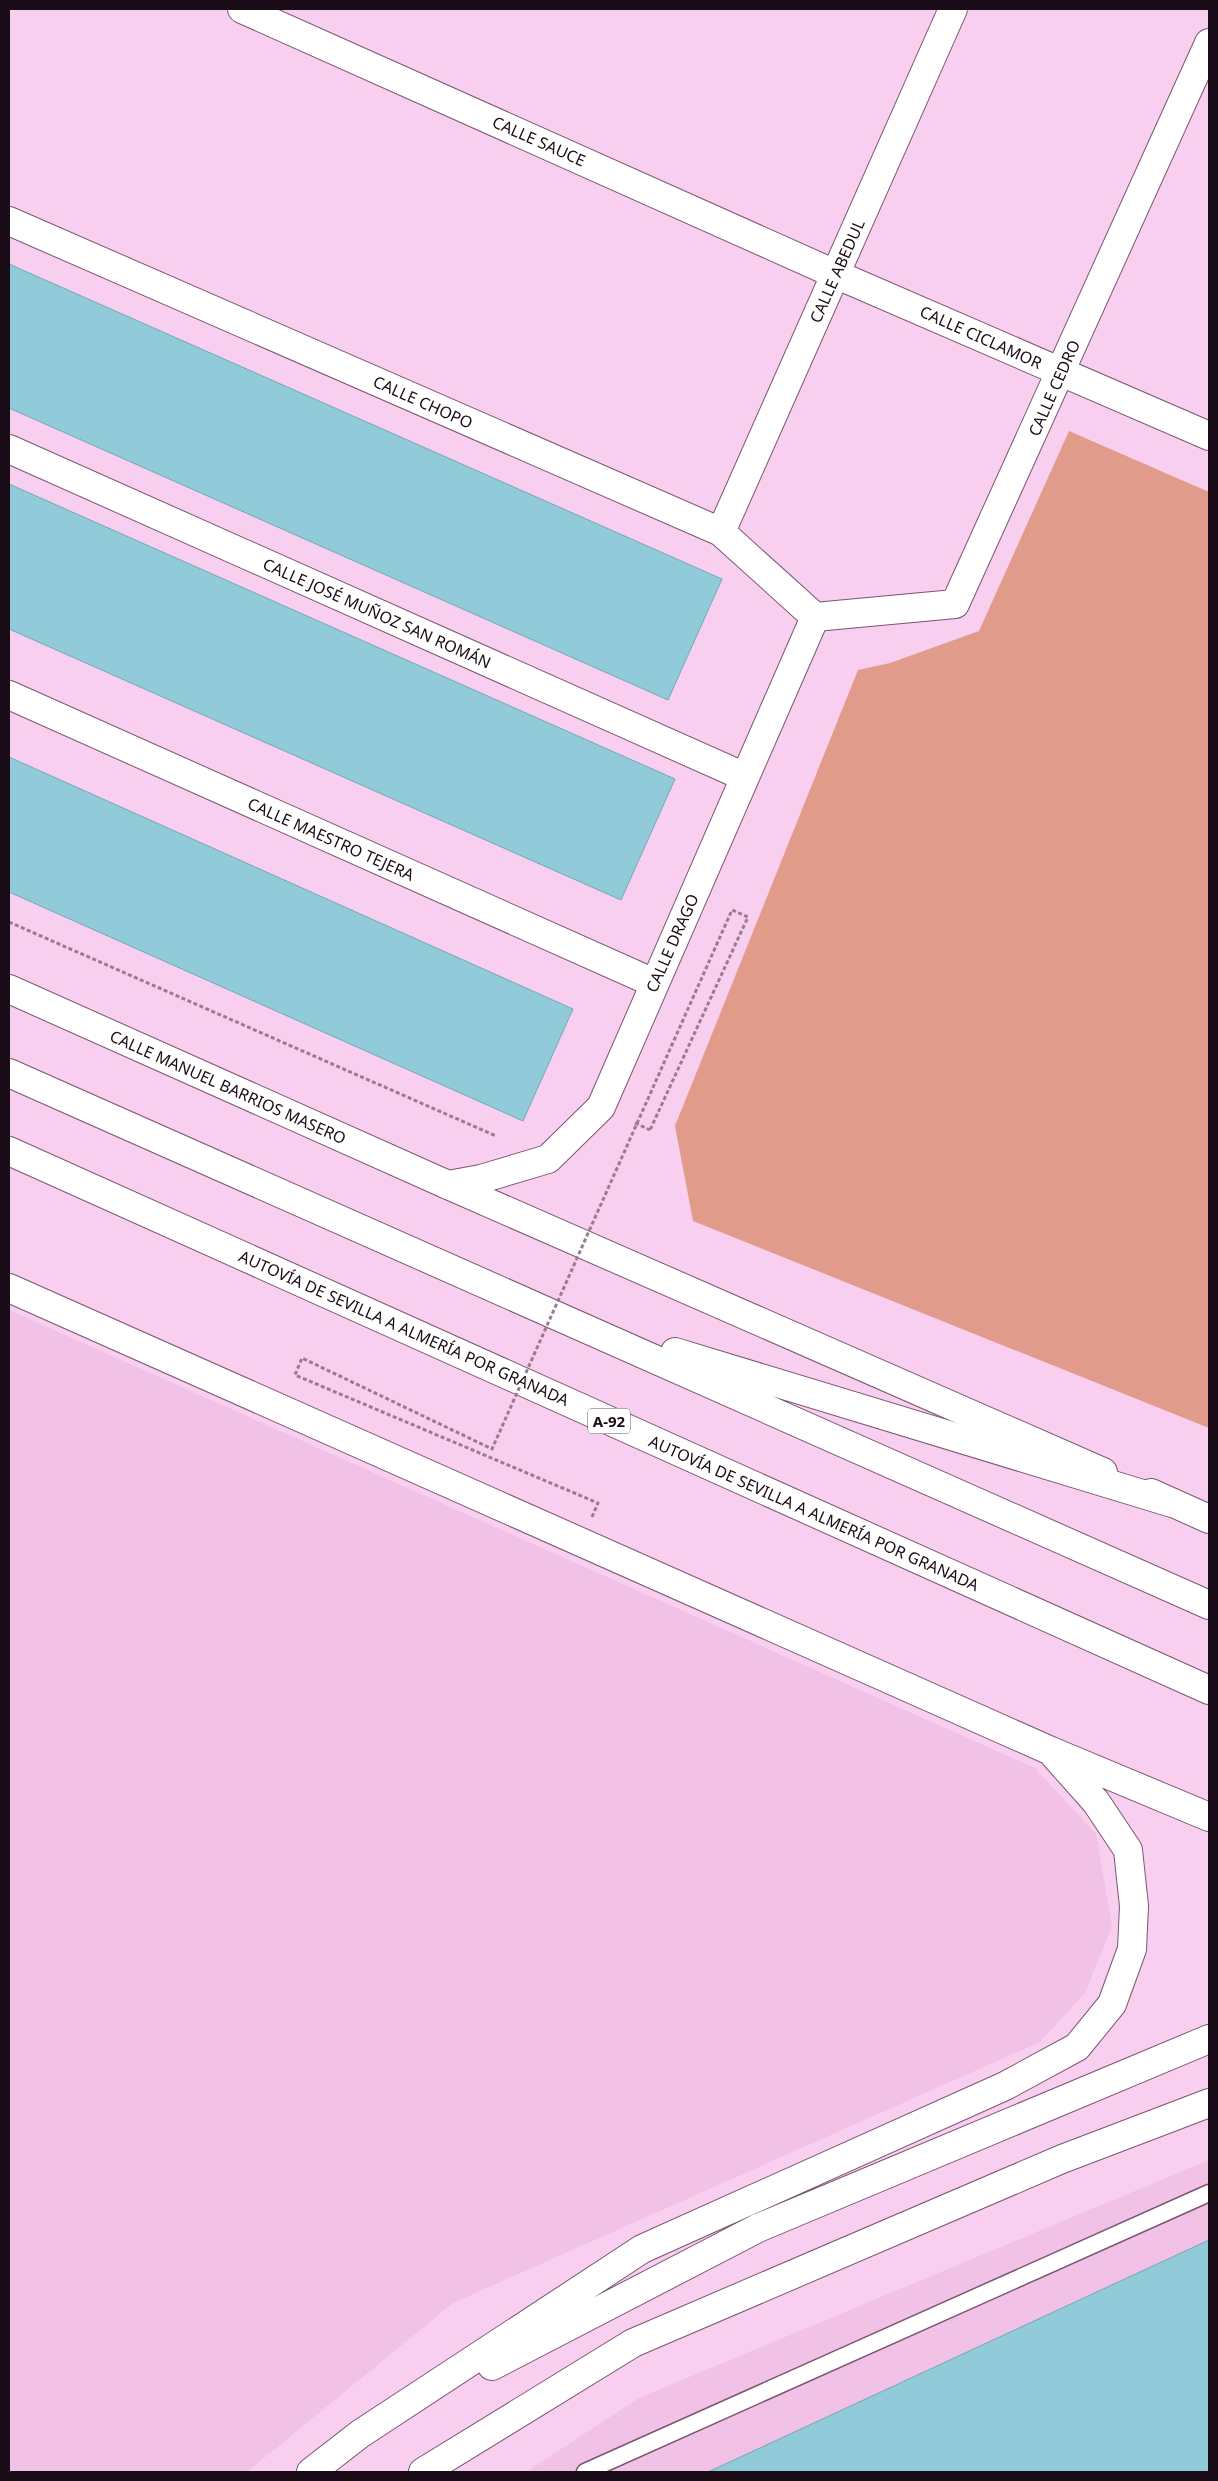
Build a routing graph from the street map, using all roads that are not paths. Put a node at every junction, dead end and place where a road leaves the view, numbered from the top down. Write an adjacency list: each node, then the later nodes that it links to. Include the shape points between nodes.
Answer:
1 (242, 9): 5 (main road, CALLE SAUCE)
2 (953, 9): 5 (main road, CALLE ABEDUL)
3 (1209, 43): 6 (main road, CALLE CEDRO)
4 (9, 221): 9 (main road, CALLE CHOPO)
5 (836, 274): 6 (main road, CALLE CICLAMOR); 9 (main road, CALLE ABEDUL)
6 (1061, 372): 7 (main road, CALLE CICLAMOR); 10 (main road, CALLE CEDRO, via 955,604)
7 (1209, 436)
8 (9, 450): 12 (main road, CALLE JOSÉ MUÑOZ SAN ROMÁN)
9 (721, 532): 10 (main road, CALLE CHOPO)
10 (815, 617): 12 (main road, CALLE DRAGO)
11 (9, 695): 13 (main road, CALLE MAESTRO TEJERA)
12 (744, 778): 13 (main road, CALLE DRAGO)
13 (654, 983): 17 (main road, CALLE DRAGO, via 601,1106 548,1159)
14 (9, 989): 17 (main road, CALLE MANUEL BARRIOS MASERO)
15 (9, 1073): 19 (main road)
16 (9, 1151): 23 (main road, AUTOVÍA DE SEVILLA A ALMERÍA POR GRANADA / A-92)
17 (448, 1185): 20 (main road, CALLE MANUEL BARRIOS MASERO)
18 (9, 1288): 24 (main road)
19 (561, 1318): 20 (main road); 22 (main road)
20 (1172, 1502): 21 (main road)
21 (1209, 1519)
22 (1209, 1605)
23 (1209, 1690)
24 (1051, 1751): 25 (main road); 29 (main road, via 1096,1802 1128,1850 1134,1906 1132,1949 1112,2004 1077,2047 1005,2086 642,2249)
25 (1209, 1817)
26 (1209, 2039): 29 (main road, via 758,2228)
27 (1209, 2103): 31 (main road, via 1062,2158 633,2343)
28 (1209, 2193): 32 (lane)
29 (360, 2434): 30 (main road)
30 (311, 2472)
31 (423, 2472)
32 (585, 2472)

